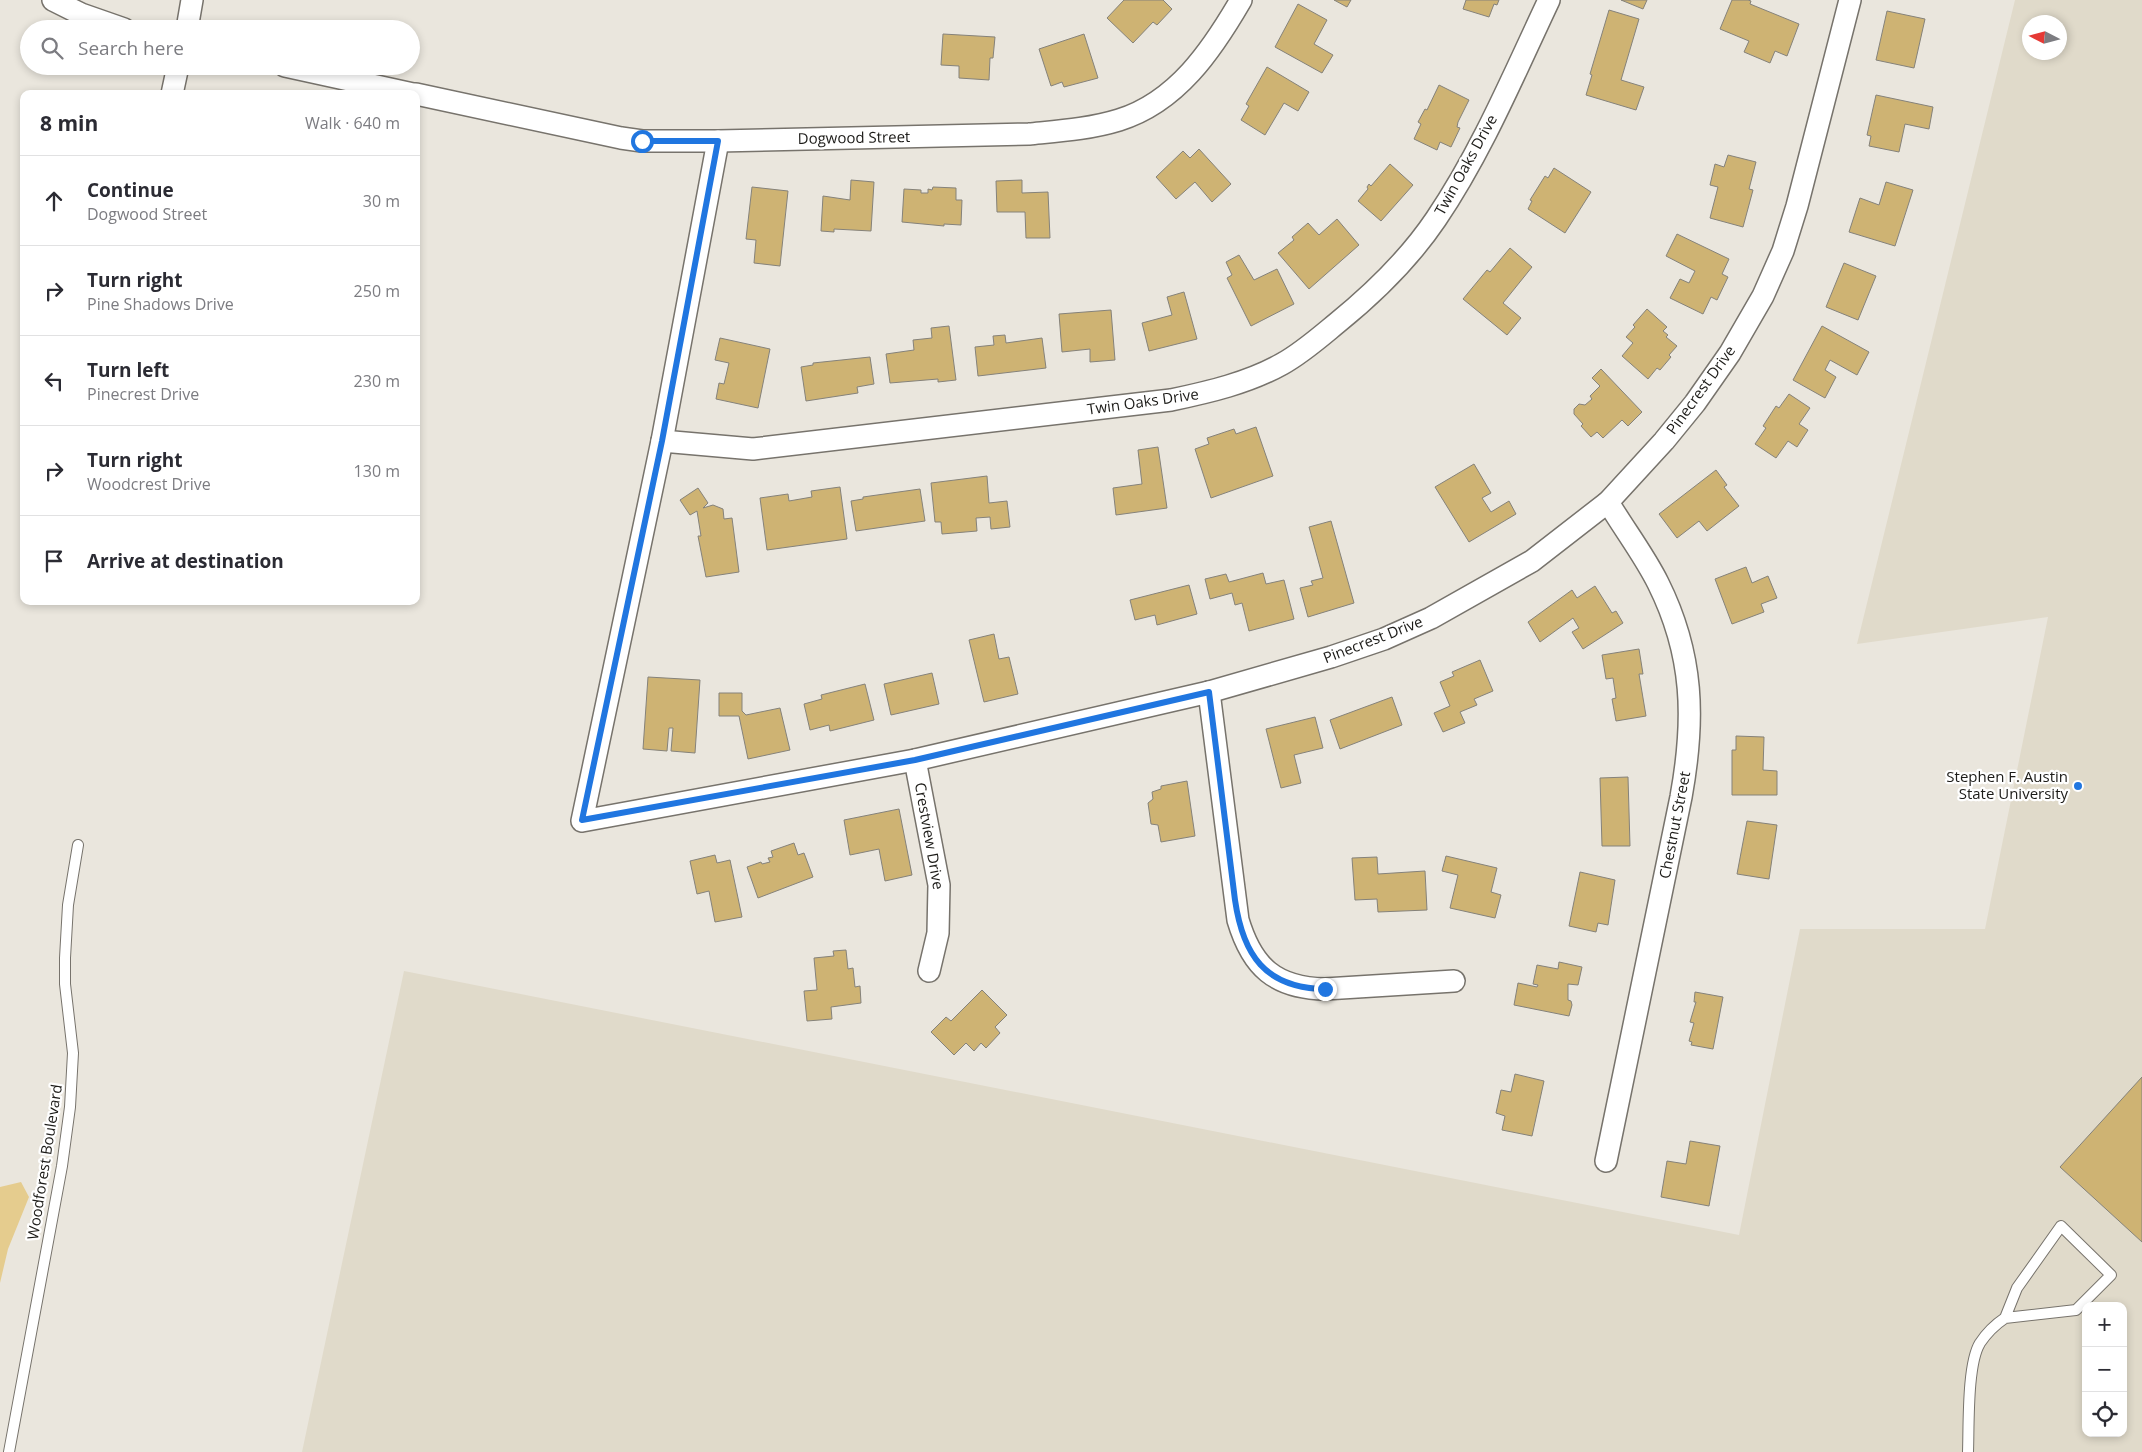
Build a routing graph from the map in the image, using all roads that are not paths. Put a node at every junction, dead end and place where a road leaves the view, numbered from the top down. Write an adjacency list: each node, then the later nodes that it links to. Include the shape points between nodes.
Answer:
1 (53, 0): 6 (street)
2 (192, 0): 7 (street)
3 (1241, 0): 13 (street, Dogwood Street, via 1228,23 1184,81 1146,109 1120,120 1066,131 1029,134)
4 (1549, 0): 14 (street, Twin Oaks Drive, via 1477,153 1435,221 1388,278 1360,305 1283,364 1233,384 1171,400 753,449)
5 (1845, 2): 15 (street, Pinecrest Drive, via 1797,206 1764,296 1730,354 1695,403)
6 (98, 20)
7 (188, 20)
8 (176, 75): 10 (street)
9 (327, 75): 11 (street, Dogwood Street)
10 (173, 90)
11 (396, 90)
12 (420, 95): 13 (street, Dogwood Street, via 621,138)
13 (718, 141): 14 (street)
14 (662, 441): 17 (street, Pinecrest Drive, via 582,820)
15 (1608, 502): 16 (street, Pinecrest Drive, via 1532,561 1431,618 1340,654); 21 (street, Chestnut Street, via 1657,582 1669,608 1685,662 1690,716 1681,798)
16 (1209, 692): 17 (street, Pinecrest Drive); 20 (street, via 1238,920 1251,954 1275,976 1307,989)
17 (915, 760): 19 (street, Crestview Drive, via 939,885 938,933)
18 (78, 845): 23 (lane, Woodforest Boulevard, via 66,933 65,984 73,1053 70,1107)
19 (929, 971)
20 (1454, 981)
21 (1606, 1161)
22 (2005, 1318): 22 (lane, via 2076,1310 2111,1275 2061,1226 2018,1288); 24 (lane, via 1980,1343 1976,1353)
23 (9, 1452)
24 (1968, 1452)

